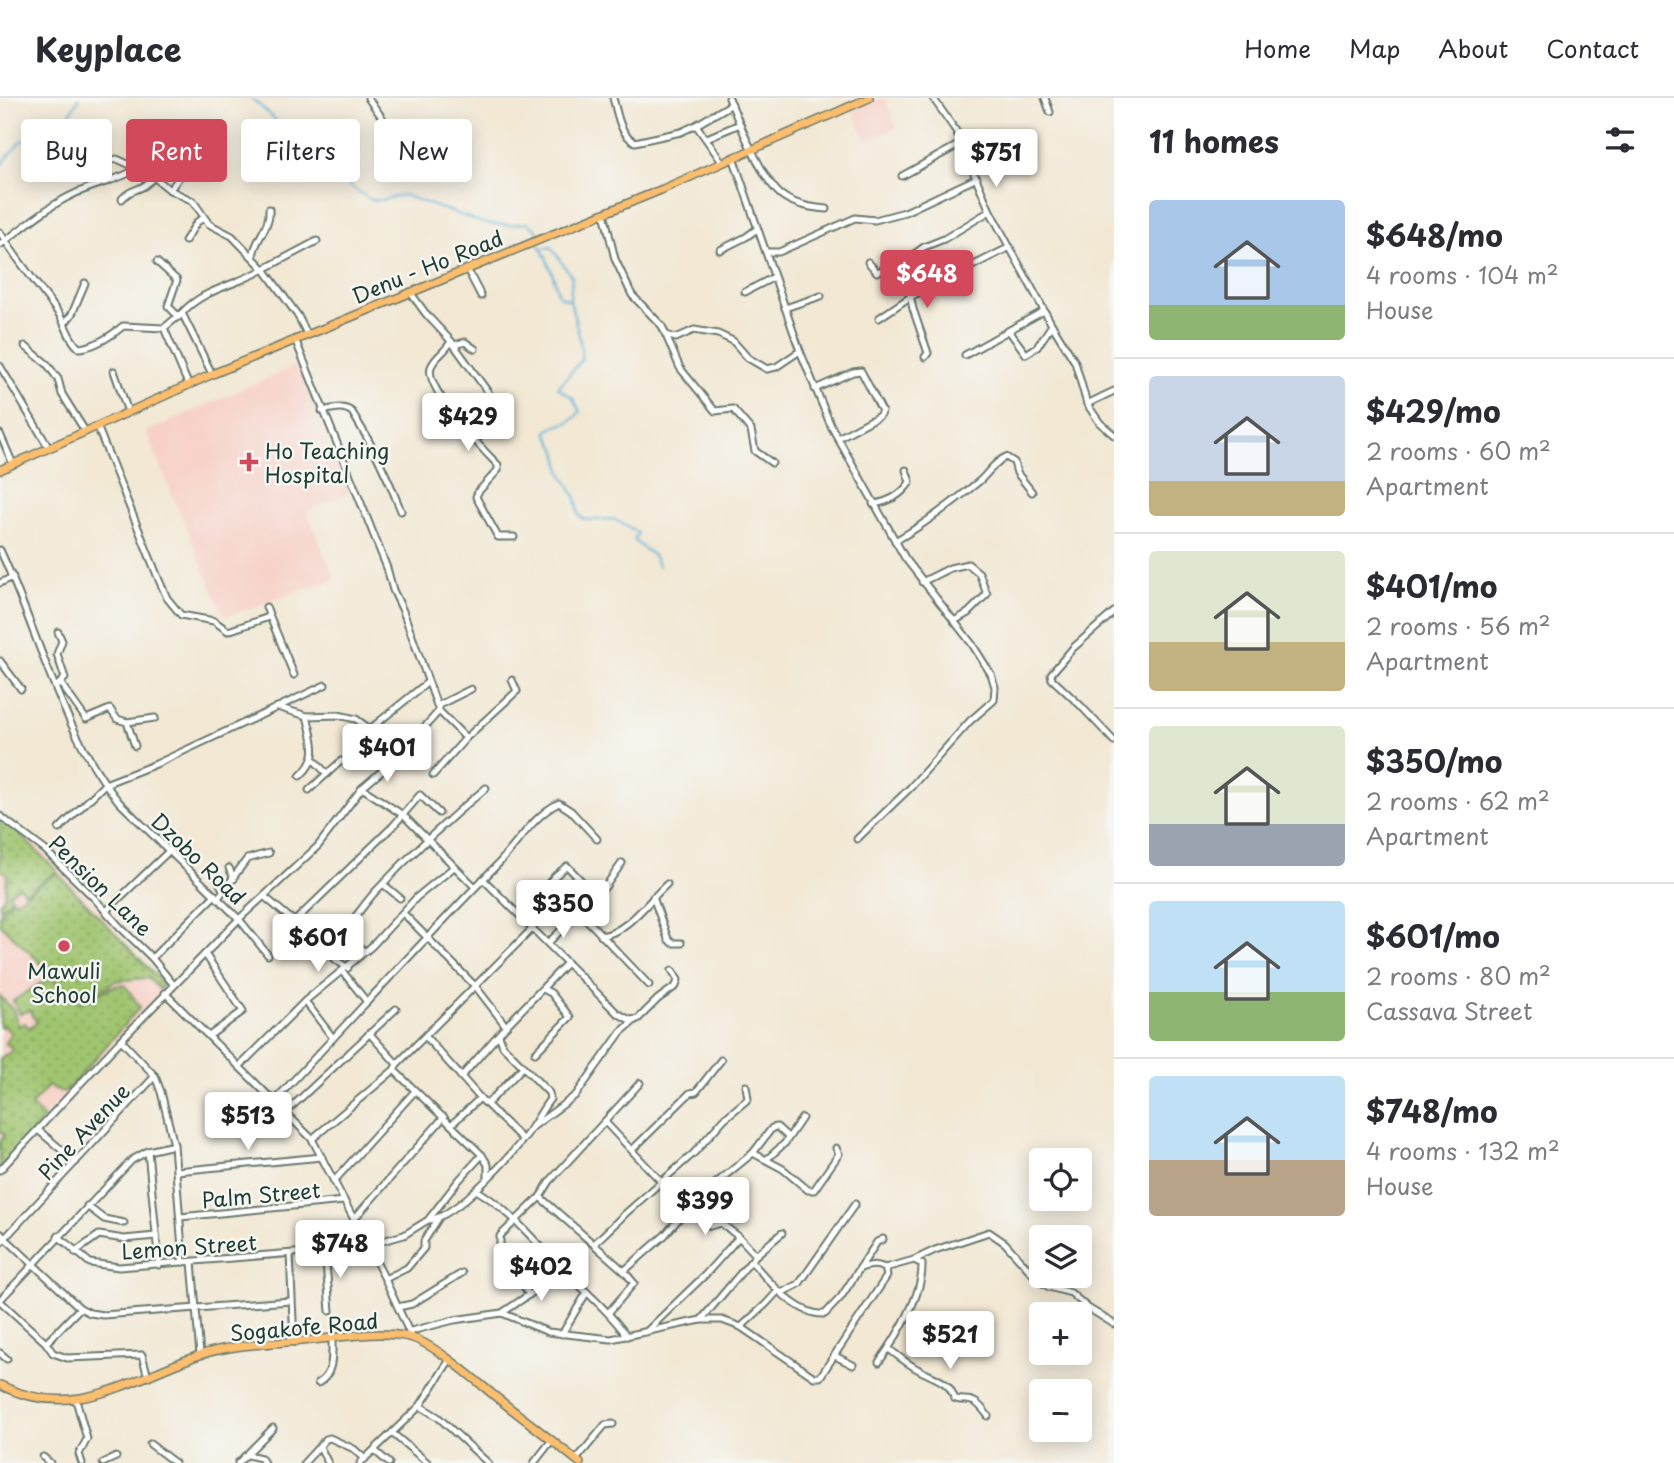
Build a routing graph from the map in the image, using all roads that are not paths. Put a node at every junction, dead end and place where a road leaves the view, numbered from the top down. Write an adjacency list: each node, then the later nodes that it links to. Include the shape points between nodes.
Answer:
1 (368, 98): 8 (street)
2 (613, 98): 10 (street, via 625,134 635,142)
3 (869, 98): 13 (main road, Denu - Ho Road)
4 (933, 98): 12 (street)
5 (1045, 98): 7 (street)
6 (730, 100): 9 (street); 10 (street)
7 (1050, 112)
8 (382, 119)
9 (740, 124): 11 (street); 13 (street)
10 (696, 125): 11 (street)
11 (707, 138): 15 (street)
12 (962, 143): 17 (street); 18 (street)
13 (752, 149): 14 (main road, Denu - Ho Road); 25 (street, via 780,194)
14 (733, 158): 15 (main road, Denu - Ho Road); 29 (street)
15 (722, 162): 27 (main road, Denu - Ho Road)
16 (126, 175): 33 (street, via 71,195 32,218)
17 (902, 176)
18 (977, 178): 26 (street); 36 (street, via 905,212 875,220 855,218 779,252)
19 (150, 182): 23 (street)
20 (160, 182): 22 (street)
21 (176, 182): 22 (street)
22 (170, 190): 28 (street, via 197,204)
23 (122, 199)
24 (269, 209): 37 (street)
25 (827, 209)
26 (990, 211): 34 (street); 40 (street)
27 (604, 213): 42 (main road, Denu - Ho Road); 59 (street, via 626,284)
28 (204, 218): 31 (street); 37 (street)
29 (757, 229): 35 (street); 36 (street)
30 (0, 232): 33 (street)
31 (185, 241)
32 (317, 241): 41 (street)
33 (3, 243): 54 (street)
34 (1010, 247): 49 (street); 51 (street)
35 (720, 250)
36 (766, 252): 43 (street)
37 (253, 257): 41 (street)
38 (157, 262): 52 (street, via 177,280 168,306)
39 (868, 262): 40 (street, via 877,272)
40 (903, 262): 49 (street)
41 (264, 269): 52 (street, via 202,296); 58 (street)
42 (467, 269): 45 (main road, Denu - Ho Road); 47 (street)
43 (774, 277): 46 (street); 50 (street)
44 (85, 282): 54 (street)
45 (410, 292): 58 (main road, Denu - Ho Road); 61 (street)
46 (745, 292)
47 (481, 296)
48 (821, 296): 50 (street)
49 (911, 297): 53 (street); 66 (street, via 928,353)
50 (785, 309): 64 (street)
51 (1044, 311): 55 (street); 57 (street)
52 (180, 315): 56 (street); 69 (street)
53 (879, 318)
54 (65, 323): 56 (street, via 79,348 113,335 123,326)
55 (1052, 325): 57 (street, via 1037,347 1026,354); 73 (street, via 1075,362)
56 (164, 328): 70 (street)
57 (1009, 331): 65 (street)
58 (307, 334): 60 (main road, Denu - Ho Road)
59 (666, 335): 64 (street, via 676,338 694,330 718,334 767,369); 83 (street, via 680,368 713,409 736,411 751,430 755,450)
60 (295, 339): 69 (main road, Denu - Ho Road); 74 (street)
61 (452, 343): 63 (street, via 465,342); 81 (street, via 432,365 430,374 456,419); 81 (street, via 506,417)
62 (25, 346): 77 (street, via 58,379)
63 (475, 349)
64 (800, 351): 71 (street)
65 (965, 355)
66 (925, 356)
67 (0, 366): 82 (street)
68 (114, 371): 75 (street)
69 (212, 374): 70 (main road, Denu - Ho Road)
70 (188, 384): 75 (main road, Denu - Ho Road)
71 (816, 389): 80 (street); 80 (street, via 861,372 883,411)
72 (1114, 391): 73 (street)
73 (1087, 404): 79 (street)
74 (323, 411): 89 (street, via 341,407 352,412 386,472); 104 (street)
75 (128, 412): 76 (main road, Denu - Ho Road)
76 (97, 426): 77 (main road, Denu - Ho Road); 98 (street, via 167,598 181,615 214,621 228,631)
77 (85, 431): 82 (main road, Denu - Ho Road)
78 (0, 434): 84 (street)
79 (1114, 435)
80 (838, 438): 88 (street)
81 (475, 440): 90 (street, via 499,468 478,492 477,500 498,537)
82 (49, 448): 84 (main road, Denu - Ho Road)
83 (772, 463)
84 (13, 464): 85 (main road, Denu - Ho Road)
85 (0, 470)
86 (906, 470): 88 (street, via 911,482 908,487 893,499)
87 (1032, 492): 91 (street, via 1010,458 1003,458 979,482)
88 (873, 503): 91 (street)
89 (401, 511)
90 (514, 537)
91 (895, 541): 94 (street)
92 (0, 550): 93 (street, Dzobo Road)
93 (13, 578): 95 (street); 105 (street, Dzobo Road, via 46,669)
94 (922, 582): 99 (street); 99 (street, via 968,564 979,573 986,594)
95 (0, 583)
96 (266, 607): 98 (street)
97 (1114, 612): 116 (street, via 1051,674)
98 (269, 617): 102 (street)
99 (954, 621): 133 (street, via 991,674 994,700)
100 (58, 632): 105 (street, via 62,641 58,661 65,678)
101 (0, 662): 107 (street)
102 (294, 675)
103 (512, 680): 115 (street, via 517,691)
104 (428, 682): 110 (street); 114 (street)
105 (58, 685): 113 (street, via 86,719 110,709 117,719); 124 (street, Dzobo Road)
106 (325, 685): 109 (street)
107 (21, 689)
108 (471, 689): 110 (street)
109 (277, 707): 111 (street); 124 (street)
110 (438, 709): 115 (street); 119 (street)
111 (307, 716): 114 (street, via 350,717); 118 (street)
112 (155, 718): 113 (street)
113 (127, 722): 117 (street)
114 (370, 729): 119 (street)
115 (466, 738): 122 (street)
116 (1114, 741)
117 (135, 746)
118 (313, 759): 121 (street); 123 (street)
119 (396, 759): 125 (street)
120 (348, 761): 121 (street, via 342,760)
121 (327, 774): 127 (street)
122 (433, 775)
123 (300, 776)
124 (105, 784): 131 (street); 135 (street, Dzobo Road)
125 (362, 788): 129 (street); 149 (street, via 318,846)
126 (486, 788): 134 (street)
127 (309, 790)
128 (439, 813): 129 (street, via 420,794)
129 (403, 814): 134 (street); 157 (street)
130 (0, 816): 152 (street, Pension Lane)
131 (59, 829)
132 (597, 839): 142 (street, via 559,803 534,822)
133 (857, 839)
134 (427, 840): 138 (street); 143 (street)
135 (169, 851): 148 (street, Dzobo Road); 152 (street)
136 (269, 853): 141 (street, via 247,859)
137 (622, 863): 147 (street)
138 (454, 867): 145 (street); 153 (street)
139 (229, 868): 141 (street)
140 (216, 879): 146 (street)
141 (234, 879): 146 (street)
142 (483, 879): 145 (street); 154 (street)
143 (383, 884): 151 (street); 161 (street)
144 (667, 884): 150 (street)
145 (475, 887): 160 (street)
146 (224, 891): 148 (street)
147 (595, 895): 154 (street, via 567,866); 155 (street)
148 (217, 897): 156 (street, Dzobo Road); 168 (street)
149 (265, 897): 156 (street); 157 (street)
150 (653, 897): 159 (street, via 626,924); 163 (street, via 668,939)
151 (400, 898)
152 (107, 910): 168 (street, Pension Lane)
153 (404, 914): 160 (street); 165 (street)
154 (520, 915): 158 (street)
155 (574, 918): 159 (street, via 583,918); 162 (street)
156 (239, 919): 166 (street, Dzobo Road); 167 (street)
157 (296, 921): 164 (street)
158 (533, 928): 162 (street); 174 (street)
159 (601, 936): 173 (street)
160 (426, 938): 174 (street); 178 (street)
161 (336, 939): 164 (street); 165 (street)
162 (548, 943): 169 (street)
163 (681, 943)
164 (323, 946): 170 (street)
165 (366, 951): 170 (street)
166 (205, 954): 172 (street, Dzobo Road); 184 (street, via 243,1011)
167 (268, 955)
168 (152, 958): 172 (street, Pension Lane)
169 (567, 963): 175 (street); 180 (street, via 617,1013)
170 (346, 970): 177 (street); 178 (street)
171 (672, 970): 180 (street, via 676,986)
172 (173, 984): 176 (street, Dzobo Road)
173 (649, 985)
174 (476, 987): 181 (street); 185 (street)
175 (543, 989): 181 (street); 188 (street, via 570,1017)
176 (165, 993): 184 (street); 187 (street, Dzobo Road)
177 (304, 1001): 186 (street); 190 (street)
178 (367, 1002): 186 (street)
179 (396, 1009): 182 (street)
180 (634, 1021): 206 (street, via 576,1095)
181 (506, 1026): 183 (street)
182 (369, 1033): 191 (street); 201 (street)
183 (499, 1035): 192 (street, via 502,1046); 194 (street)
184 (209, 1036): 190 (street)
185 (426, 1037): 191 (street); 194 (street)
186 (333, 1038): 199 (street)
187 (121, 1040): 193 (street); 207 (street, Dzobo Road)
188 (535, 1053)
189 (721, 1060): 213 (street, via 696,1092)
190 (240, 1066): 199 (street)
191 (396, 1067): 197 (street); 209 (street)
192 (523, 1067): 200 (street); 206 (street, via 550,1096)
193 (155, 1076): 211 (street); 219 (street, Pine Avenue)
194 (461, 1077): 198 (street)
195 (640, 1083): 204 (street)
196 (746, 1086): 224 (street, via 748,1099)
197 (415, 1091): 202 (street); 223 (street)
198 (480, 1098): 200 (street); 205 (street)
199 (275, 1100): 201 (street)
200 (486, 1104): 210 (street)
201 (286, 1111): 209 (street)
202 (444, 1117): 205 (street); 233 (street)
203 (802, 1118): 208 (street)
204 (605, 1122): 213 (street); 226 (street)
205 (452, 1124): 216 (street)
206 (531, 1128): 210 (street)
207 (38, 1130): 219 (street); 220 (street, Dzobo Road)
208 (788, 1137): 215 (street, via 772,1128); 218 (street)
209 (312, 1139): 217 (street)
210 (522, 1139): 222 (street)
211 (174, 1145): 214 (street); 221 (street)
212 (836, 1149): 218 (street, via 836,1161 814,1190)
213 (632, 1150): 224 (street)
214 (148, 1152): 229 (street, via 132,1160); 239 (street)
215 (753, 1153): 218 (street); 230 (street)
216 (482, 1155): 222 (street); 234 (street)
217 (322, 1157): 221 (street); 223 (street)
218 (766, 1159)
219 (76, 1162): 241 (street, Pine Avenue)
220 (0, 1170)
221 (177, 1171): 231 (street)
222 (488, 1178): 225 (street)
223 (334, 1181): 227 (street)
224 (662, 1183): 230 (street); 243 (street)
225 (478, 1191): 232 (street); 235 (street)
226 (540, 1196): 235 (street); 243 (street)
227 (344, 1201): 231 (street, Palm Street); 233 (street)
228 (855, 1204): 262 (street, via 799,1284)
229 (87, 1206): 236 (street, via 104,1219); 238 (street)
230 (688, 1210): 240 (street, via 703,1223 722,1223); 258 (street)
231 (180, 1217): 251 (street)
232 (438, 1219): 234 (street); 260 (street, via 424,1248 407,1268)
233 (354, 1220): 244 (street)
234 (428, 1220): 244 (street, Lemon Street, via 404,1235)
235 (517, 1221): 257 (street); 263 (street, via 499,1240)
236 (124, 1223)
237 (782, 1233): 248 (street)
238 (58, 1236): 246 (street, Lemon Street); 253 (street)
239 (156, 1236): 246 (street, via 124,1239 99,1234); 254 (street)
240 (739, 1237): 248 (street); 277 (street)
241 (2, 1238): 253 (street)
242 (883, 1239): 255 (street)
243 (594, 1244): 258 (street)
244 (368, 1245): 245 (street, Lemon Street); 260 (street)
245 (325, 1251): 247 (street, Lemon Street); 271 (street)
246 (75, 1252): 254 (street, Lemon Street, via 97,1265)
247 (290, 1254): 252 (street, Lemon Street); 265 (street)
248 (756, 1255): 250 (street)
249 (914, 1260): 256 (street); 266 (street, via 989,1232 1039,1281 1071,1293); 284 (street, via 922,1264 921,1282)
250 (751, 1261): 262 (street); 274 (street)
251 (184, 1262): 252 (street, Lemon Street); 254 (street, Lemon Street)
252 (192, 1262): 267 (street)
253 (33, 1264): 264 (street); 269 (street)
254 (159, 1265)
255 (860, 1268): 256 (street, via 873,1264); 262 (street, via 825,1314 800,1306)
256 (885, 1268): 287 (street, via 887,1276)
257 (564, 1271): 261 (street); 263 (street)
258 (624, 1271): 272 (street, via 634,1283)
259 (462, 1273): 268 (street, via 412,1304)
260 (385, 1279): 268 (street)
261 (587, 1292): 272 (street); 279 (street)
262 (780, 1292): 276 (street)
263 (529, 1295): 273 (street)
264 (0, 1300): 283 (street)
265 (291, 1301): 267 (street); 282 (street)
266 (1081, 1302)
267 (197, 1307): 269 (street, via 103,1315); 286 (street)
268 (398, 1307): 278 (street)
269 (80, 1308): 283 (street)
270 (1092, 1310): 275 (street)
271 (330, 1311)
272 (609, 1312): 280 (street)
273 (502, 1313): 278 (street, via 454,1320); 279 (street)
274 (701, 1320): 276 (street); 277 (street)
275 (1114, 1324)
276 (741, 1327): 287 (street, via 814,1377 820,1377)
277 (646, 1332): 280 (street)
278 (410, 1334): 281 (main road, Sogakofe Road); 289 (main road, Sogakofe Road)
279 (562, 1334): 280 (street)
280 (627, 1336)
281 (332, 1338): 282 (main road, Sogakofe Road); 293 (street, via 332,1363 327,1378)
282 (294, 1342): 286 (main road, Sogakofe Road)
283 (46, 1343): 292 (street, via 53,1353 67,1358 142,1355)
284 (889, 1349): 290 (street); 297 (street, via 937,1377 958,1401 977,1403)
285 (0, 1353): 288 (street)
286 (200, 1355): 292 (main road, Sogakofe Road)
287 (835, 1356): 291 (street)
288 (7, 1359)
289 (449, 1361): 296 (street); 301 (main road, Sogakofe Road)
290 (879, 1362)
291 (853, 1365)
292 (148, 1377): 295 (main road, Sogakofe Road)
293 (318, 1383)
294 (0, 1385): 295 (main road, Sogakofe Road, via 44,1400)
295 (76, 1400): 312 (street, via 87,1439 79,1454)
296 (420, 1406): 300 (street); 308 (street, via 438,1417)
297 (988, 1416)
298 (613, 1424): 310 (street, via 606,1425)
299 (274, 1428): 305 (street)
300 (392, 1433): 304 (street); 320 (street)
301 (552, 1440): 310 (main road, Sogakofe Road); 322 (street)
302 (150, 1444): 314 (street)
303 (320, 1447): 309 (street, via 330,1438 354,1449); 317 (street); 318 (street)
304 (374, 1450): 309 (street); 319 (street)
305 (248, 1455): 315 (street); 316 (street)
306 (43, 1457): 311 (street)
307 (116, 1457): 313 (street)
308 (479, 1460): 321 (street)
309 (363, 1461)
310 (578, 1461)
311 (50, 1463)
312 (82, 1463)
313 (103, 1463)
314 (175, 1463)
315 (239, 1463)
316 (264, 1463)
317 (304, 1463)
318 (328, 1463)
319 (389, 1463)
320 (428, 1463)
321 (488, 1463)
322 (534, 1463)

